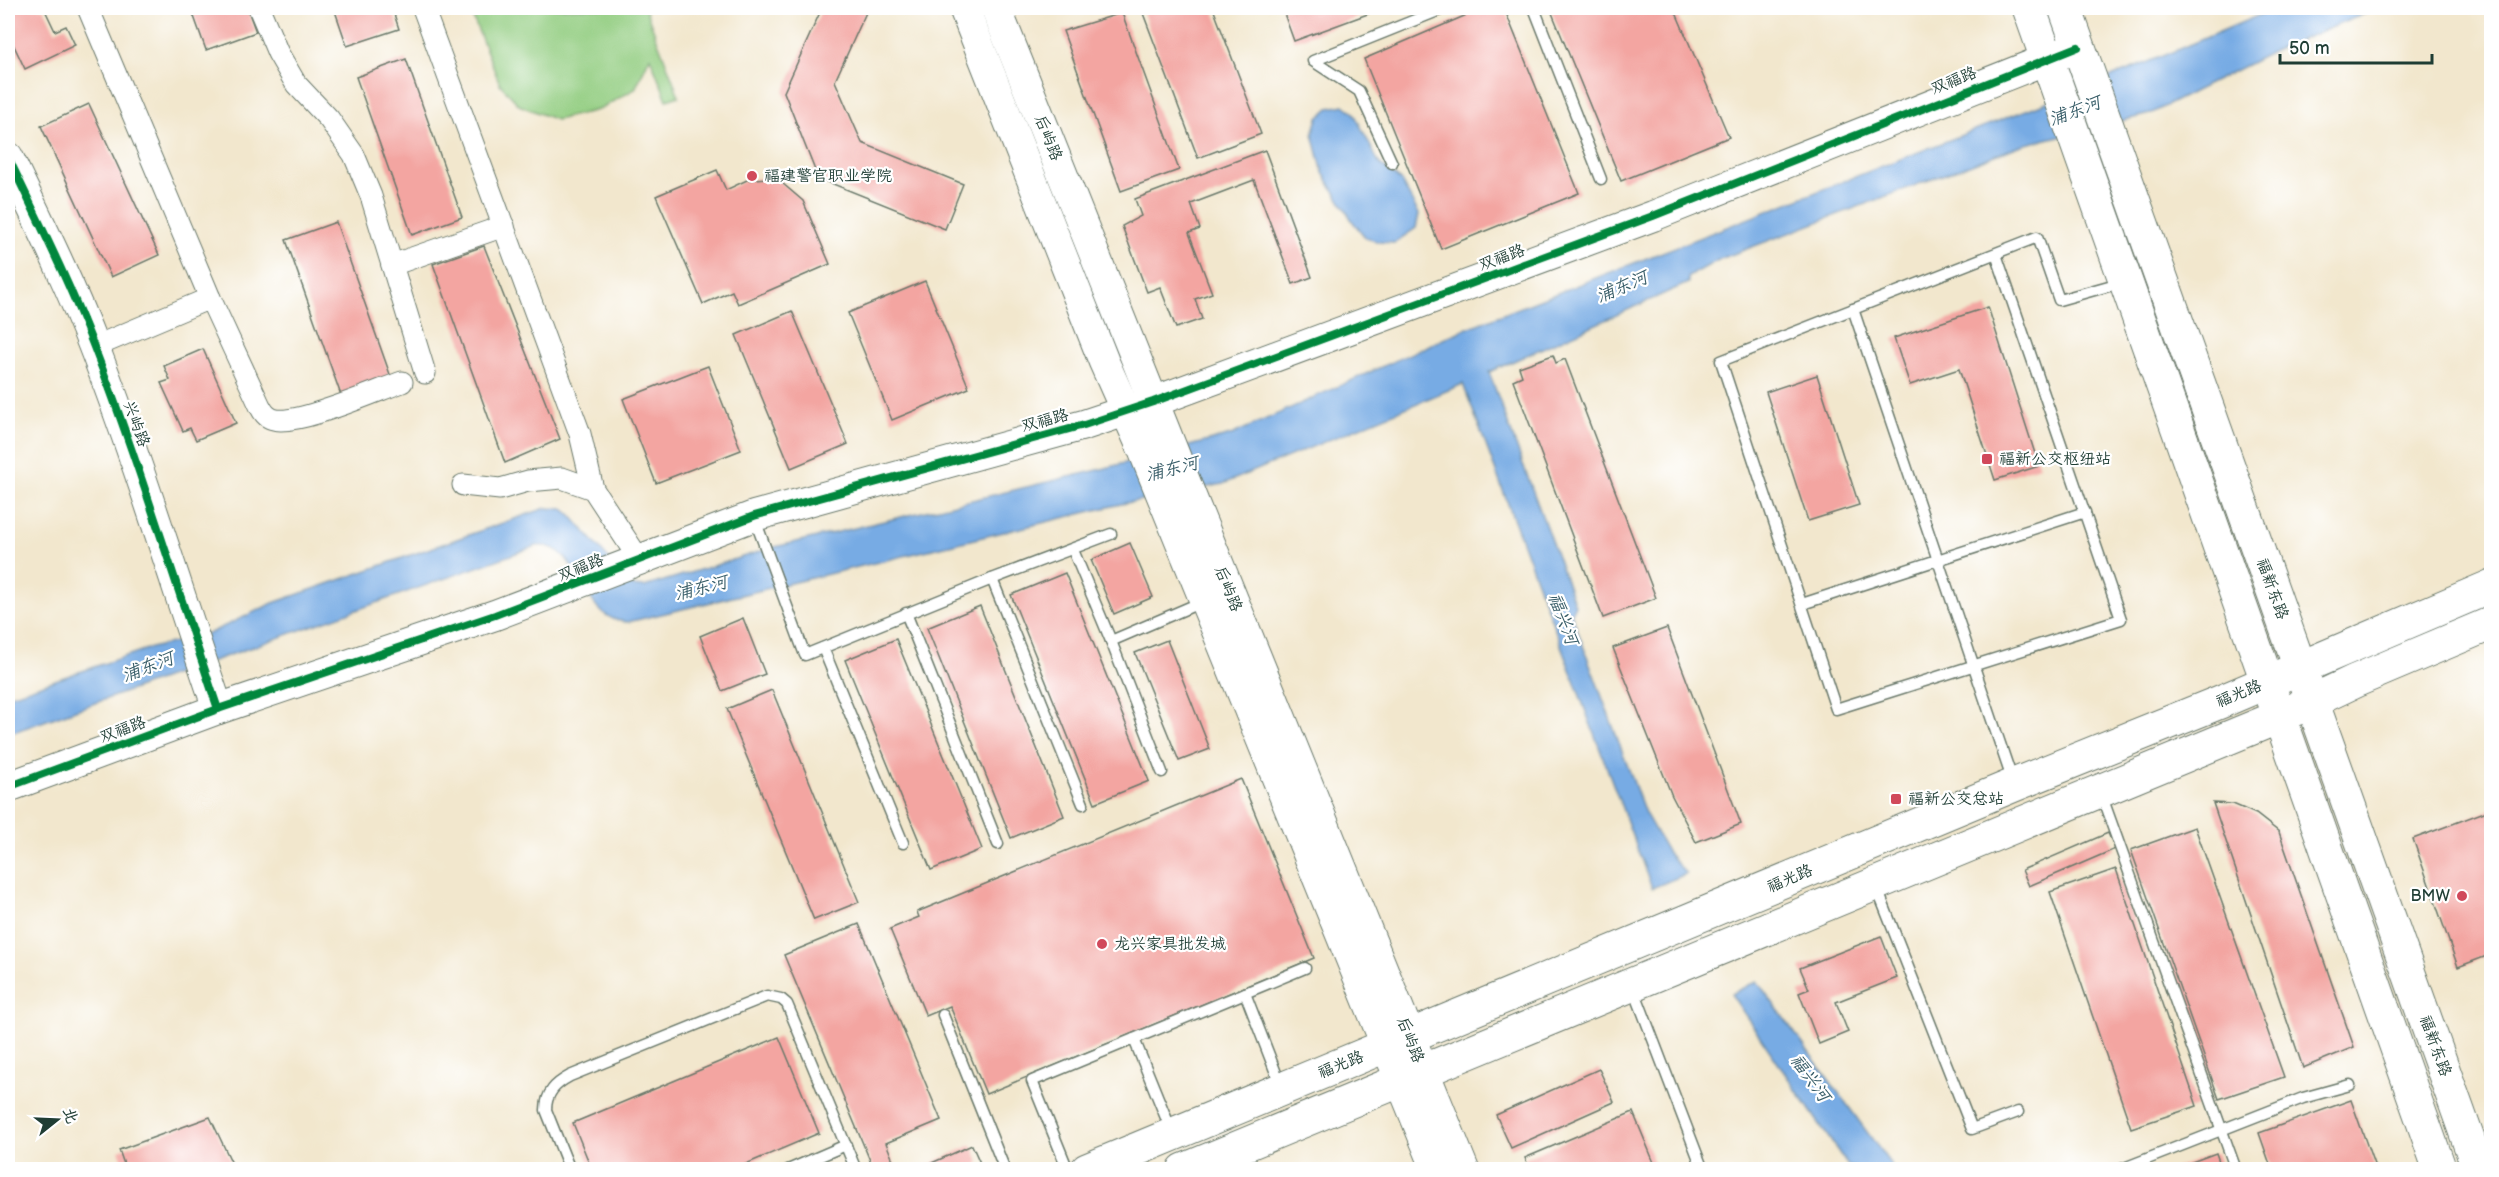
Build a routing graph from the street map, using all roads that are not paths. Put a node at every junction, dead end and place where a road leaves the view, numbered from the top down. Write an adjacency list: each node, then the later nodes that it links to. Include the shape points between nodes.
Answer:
1 (88, 8): 19 (street)
2 (259, 8): 17 (street, via 296,84 329,119 354,155)
3 (423, 8): 15 (street)
4 (964, 8): 25 (street, 后屿路)
5 (996, 8): 24 (street, 后屿路)
6 (1445, 8): 13 (lane, via 1313,61 1359,91)
7 (1534, 8): 14 (lane)
8 (2029, 8): 11 (main road, 福新东路)
9 (2065, 8): 10 (main road, 福新东路)
10 (2078, 47): 11 (street, 双福路); 45 (main road, 福新东路)
11 (2047, 59): 18 (main road, 福新东路); 24 (street, 双福路, via 1653,216)
12 (8, 157): 21 (street, 兴屿路)
13 (1392, 163)
14 (1601, 179)
15 (504, 226): 17 (street); 28 (street, via 580,434)
16 (1996, 254): 18 (lane, via 2037,237 2059,300); 20 (lane); 30 (lane)
17 (392, 266): 22 (street)
18 (2126, 281): 46 (main road, 福新东路)
19 (210, 298): 21 (street); 23 (street, via 260,406 274,419 293,420)
20 (1853, 309): 34 (lane); 39 (lane, via 1721,361)
21 (94, 347): 48 (street, 兴屿路)
22 (425, 373)
23 (402, 382)
24 (1154, 402): 25 (street, 双福路); 26 (street, 后屿路)
25 (1125, 411): 26 (street, 后屿路); 31 (street, 双福路)
26 (1157, 448): 29 (street)
27 (463, 485): 28 (street, via 501,489 528,481 562,478)
28 (593, 489): 35 (street)
29 (1182, 511): 38 (street, 后屿路); 63 (street, 后屿路)
30 (2085, 512): 34 (lane); 44 (lane, via 2121,619)
31 (753, 516): 35 (street, 双福路); 43 (lane, via 805,655)
32 (1111, 534): 33 (lane)
33 (1073, 550): 36 (lane); 42 (lane)
34 (1938, 560): 39 (lane); 44 (lane)
35 (632, 562): 48 (street, 双福路)
36 (992, 579): 40 (lane); 54 (lane)
37 (2492, 586): 45 (main road, 福光路)
38 (1204, 601): 42 (lane); 63 (street, 后屿路)
39 (1802, 604): 44 (lane, via 1836,709)
40 (906, 613): 43 (lane); 56 (lane)
41 (2492, 623): 47 (main road)
42 (1111, 641): 50 (lane)
43 (823, 648): 55 (lane)
44 (1974, 667): 51 (lane)
45 (2301, 669): 46 (main road, 福光路); 47 (main road, 福新东路)
46 (2269, 682): 49 (main road, 福新东路); 51 (main road, 福光路)
47 (2312, 702): 49 (main road); 84 (main road, 福新东路)
48 (218, 709): 52 (street, 双福路)
49 (2281, 716): 53 (main road); 83 (main road, 福新东路)
50 (1162, 772)
51 (2014, 785): 63 (main road, 福光路)
52 (8, 787)
53 (2100, 791): 57 (main road); 68 (lane)
54 (1083, 804)
55 (903, 843)
56 (998, 844)
57 (1875, 883): 59 (main road); 67 (lane, via 1972,1129)
58 (1305, 968): 60 (lane)
59 (1631, 984): 64 (main road); 80 (lane)
60 (1245, 993): 62 (lane); 66 (lane)
61 (943, 1015): 75 (lane)
62 (1134, 1039): 69 (lane); 76 (lane, via 1032,1081)
63 (1398, 1042): 64 (street, 后屿路); 66 (main road, 福光路)
64 (1411, 1076): 71 (main road); 78 (street, 后屿路); 79 (street, 后屿路)
65 (2350, 1085): 68 (lane, via 2303,1098)
66 (1282, 1089): 69 (main road, 福光路)
67 (2018, 1112)
68 (2222, 1130): 81 (lane); 82 (lane)
69 (1172, 1134): 77 (main road, 福光路)
70 (846, 1145): 72 (lane, via 787,1004 767,996 570,1076 554,1087 546,1110); 73 (lane); 74 (lane)
71 (1190, 1169)
72 (570, 1170)
73 (788, 1170)
74 (856, 1170)
75 (1005, 1170)
76 (1068, 1170)
77 (1087, 1170)
78 (1437, 1170)
79 (1464, 1170)
80 (1703, 1170)
81 (2119, 1170)
82 (2236, 1170)
83 (2440, 1170)
84 (2480, 1170)

